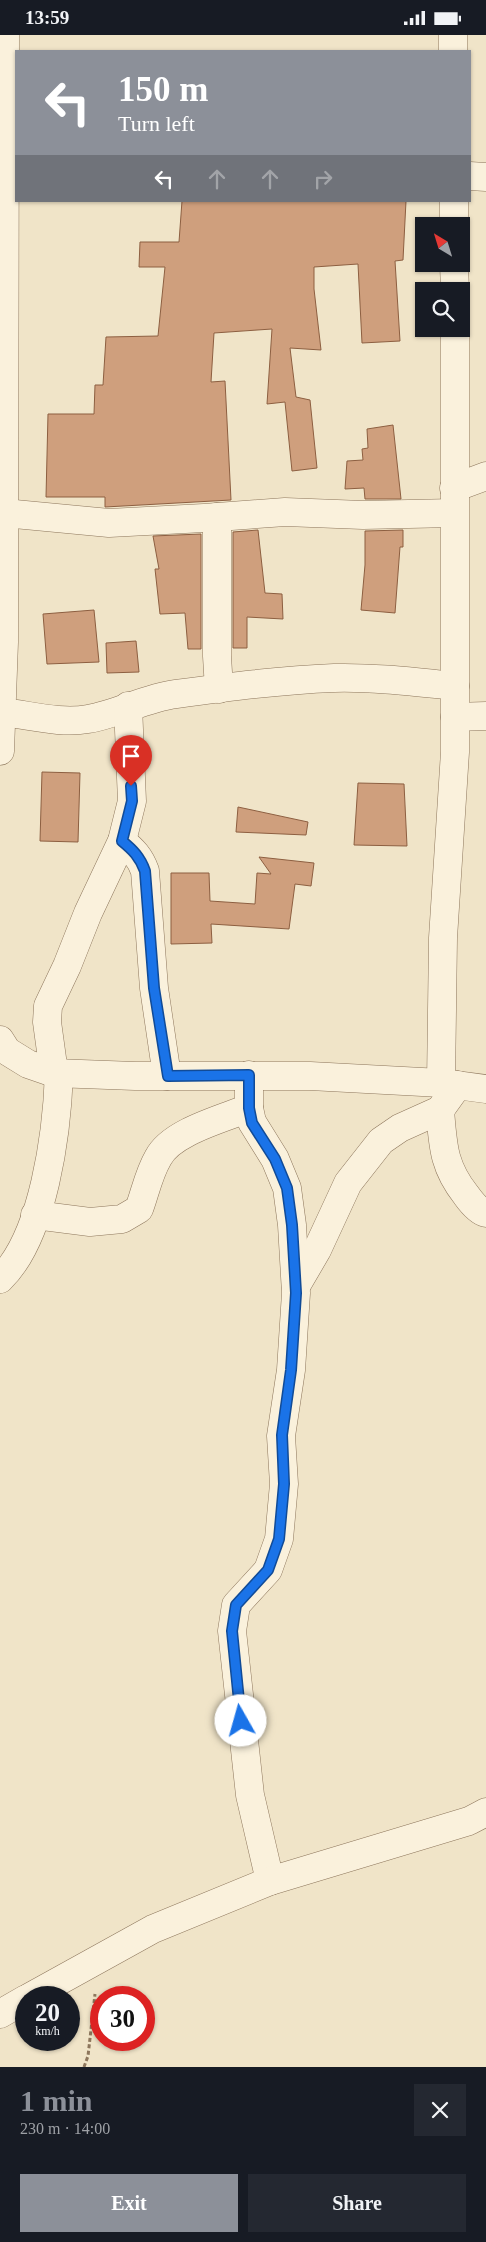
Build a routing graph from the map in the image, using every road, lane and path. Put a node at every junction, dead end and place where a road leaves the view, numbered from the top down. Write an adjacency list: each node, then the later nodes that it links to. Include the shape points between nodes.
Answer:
1 (5, 35): 4 (street)
2 (453, 35): 3 (street)
3 (453, 50)
4 (7, 162): 10 (street)
5 (471, 175): 6 (street)
6 (486, 177)
7 (454, 202): 8 (street)
8 (454, 217)
9 (455, 337): 12 (street)
10 (2, 352): 13 (street)
11 (486, 476): 12 (street)
12 (454, 500): 14 (street, via 363,515 285,511); 15 (street)
13 (3, 505): 14 (street, via 109,523); 18 (street)
14 (217, 517): 16 (street)
15 (455, 686): 16 (street, via 388,679 335,678); 20 (street)
16 (219, 689): 17 (street, via 173,694)
17 (128, 706): 18 (street, via 88,719 54,720); 22 (street, via 132,801)
18 (2, 712): 21 (street)
19 (486, 716): 20 (street)
20 (455, 717): 27 (street, via 443,938)
21 (0, 751)
22 (122, 841): 24 (street, via 48,1006 47,1022); 26 (street, via 133,849 145,871 154,988)
23 (0, 1040): 24 (street, via 7,1051 28,1064)
24 (56, 1073): 26 (street); 32 (street, via 58,1091 46,1183)
25 (249, 1075): 26 (street); 27 (street); 29 (street)
26 (168, 1076)
27 (449, 1084): 28 (street); 30 (street)
28 (486, 1089)
29 (249, 1108): 32 (street, via 166,1145 157,1159 139,1209 122,1219 90,1222); 34 (street, via 252,1123 275,1159 287,1188)
30 (440, 1110): 31 (street, via 444,1155 453,1179 481,1212); 34 (street, via 400,1128 381,1141 348,1183 317,1250)
31 (486, 1213)
32 (35, 1215): 33 (street, via 22,1250)
33 (0, 1279)
34 (296, 1286): 36 (street, via 291,1370 282,1435 284,1484 279,1539 268,1570 236,1605 232,1631 250,1795)
35 (486, 1812): 36 (street, via 468,1821)
36 (270, 1881): 37 (street, via 153,1929)
37 (96, 1961): 38 (street); 41 (path, via 94,2010)
38 (50, 1986)
39 (15, 2005): 40 (street)
40 (0, 2014)
41 (84, 2067)

